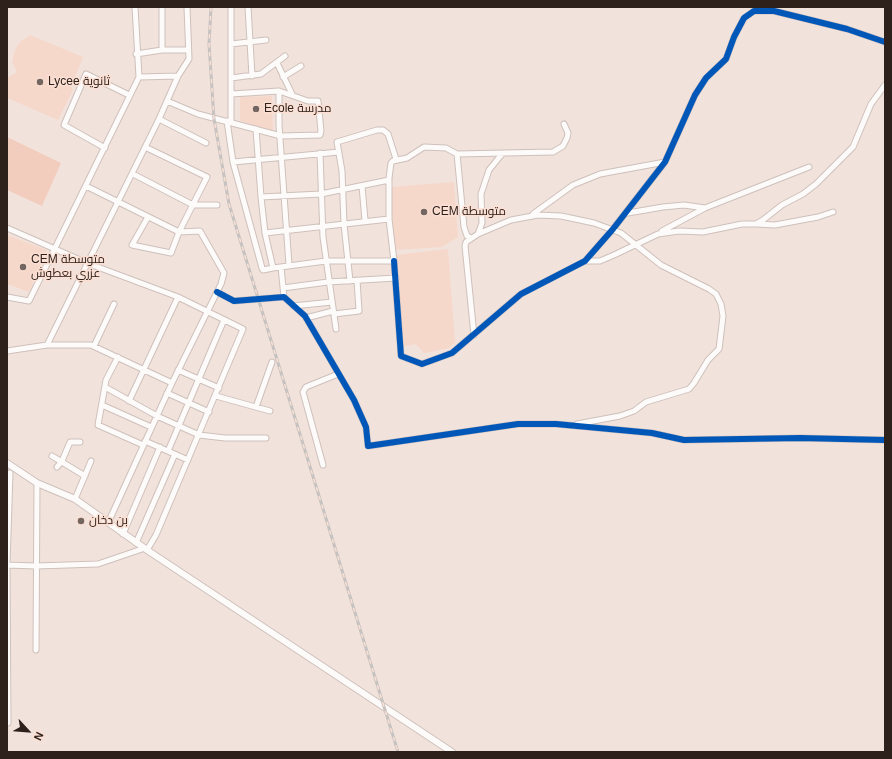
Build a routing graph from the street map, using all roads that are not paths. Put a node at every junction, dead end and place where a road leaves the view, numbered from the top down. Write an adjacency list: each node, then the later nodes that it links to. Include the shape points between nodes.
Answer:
1 (135, 7): 12 (street)
2 (162, 7): 10 (street)
3 (187, 7): 11 (street)
4 (231, 7): 9 (street)
5 (248, 7): 7 (street)
6 (266, 40): 7 (street)
7 (250, 42): 9 (street); 17 (street)
8 (885, 42): 43 (street, via 774,11 754,10 744,18 726,59 706,78 695,95)
9 (231, 44): 20 (street)
10 (162, 50): 11 (street); 12 (street)
11 (188, 50): 16 (street, via 188,59)
12 (136, 54): 18 (street)
13 (285, 56): 14 (street)
14 (277, 63): 17 (street, via 261,74); 19 (street)
15 (301, 66): 19 (street)
16 (178, 76): 18 (street); 26 (street)
17 (252, 76): 20 (street)
18 (139, 77): 25 (street)
19 (283, 77): 24 (street)
20 (232, 78): 23 (street)
21 (885, 85): 64 (street, via 871,104 853,147 816,184)
22 (279, 91): 23 (street); 24 (street); 31 (street)
23 (232, 94): 28 (street)
24 (292, 94): 31 (street, via 308,101 320,102 321,131 319,136)
25 (129, 95): 34 (street); 34 (street, via 86,74 64,125)
26 (167, 101): 27 (street); 28 (street, via 198,114)
27 (159, 119): 32 (street); 33 (street)
28 (229, 122): 30 (street); 42 (street)
29 (564, 124): 38 (street, via 568,133 567,138 558,150)
30 (256, 130): 31 (street); 41 (street)
31 (281, 136): 39 (street)
32 (206, 143)
33 (145, 147): 45 (street); 54 (street, via 207,177)
34 (105, 148): 47 (street)
35 (339, 152): 36 (street); 40 (street, via 338,141 383,130 388,134); 49 (street)
36 (320, 153): 39 (street); 51 (street)
37 (457, 154): 38 (street); 40 (street, via 446,148 424,147 407,158); 73 (street, via 464,227 467,236)
38 (502, 154): 71 (street, via 490,170 481,194 482,223)
39 (282, 157): 41 (street); 50 (street)
40 (396, 159): 46 (street, via 391,163)
41 (258, 160): 42 (street); 52 (street)
42 (233, 162): 83 (street, via 262,268)
43 (665, 162): 58 (street); 59 (street, via 600,174 565,189 548,205)
44 (809, 167): 56 (street)
45 (133, 174): 53 (street); 54 (street)
46 (389, 180): 48 (street); 61 (street)
47 (86, 186): 53 (street); 75 (street)
48 (362, 186): 49 (street); 62 (street)
49 (342, 191): 51 (street); 63 (street)
50 (284, 194): 51 (street); 52 (street); 67 (street)
51 (321, 194): 65 (street)
52 (261, 197): 70 (street)
53 (118, 200): 60 (street); 80 (street)
54 (193, 205): 55 (street); 69 (street)
55 (217, 205)
56 (705, 208): 58 (street, via 670,206); 72 (street)
57 (833, 212): 64 (street, via 775,225)
58 (628, 213): 68 (street)
59 (530, 216): 68 (street, via 561,216); 71 (street, via 511,220)
60 (148, 217): 69 (street); 69 (street, via 132,245 171,253)
61 (389, 219): 62 (street); 78 (street)
62 (365, 220): 63 (street)
63 (344, 224): 65 (street); 79 (street)
64 (756, 224): 72 (street, via 742,224 703,232 679,231)
65 (323, 226): 67 (street); 77 (street)
66 (7, 228): 75 (street)
67 (286, 230): 70 (street); 81 (street)
68 (614, 230): 74 (street); 76 (street)
69 (179, 232): 89 (street, via 200,231 224,273)
70 (265, 232): 83 (street)
71 (478, 234): 73 (street)
72 (658, 234): 74 (street)
73 (471, 238): 101 (street, via 466,242 465,250)
74 (634, 245): 76 (street, via 600,261); 123 (street, via 661,265 716,294 723,316 721,344 689,389 646,402 634,411 620,416)
75 (54, 247): 80 (street); 90 (street, via 29,301)
76 (585, 260): 101 (street, via 521,294)
77 (326, 261): 79 (street); 81 (street); 87 (street)
78 (394, 261): 79 (street); 84 (street)
79 (347, 262): 86 (street)
80 (87, 263): 91 (street); 102 (street)
81 (289, 265): 82 (street)
82 (280, 267): 83 (street); 88 (street)
83 (273, 268)
84 (396, 278): 85 (street); 101 (street, via 401,356 422,364 452,353)
85 (357, 280): 86 (street); 97 (street, via 360,311)
86 (350, 281): 87 (street)
87 (328, 282): 88 (street); 93 (street)
88 (283, 288): 92 (street)
89 (217, 292): 92 (street, via 234,301); 96 (street)
90 (7, 297)
91 (178, 297): 96 (street); 107 (street)
92 (284, 297): 95 (street)
93 (332, 302): 95 (street); 97 (street)
94 (114, 304): 103 (street)
95 (293, 306): 98 (street)
96 (207, 312): 99 (street); 108 (street)
97 (333, 313): 98 (street); 100 (street)
98 (306, 318): 109 (street)
99 (224, 320): 110 (street); 113 (street, via 243,329)
100 (336, 329)
101 (474, 335)
102 (48, 345): 103 (street); 104 (street)
103 (94, 346): 105 (street)
104 (7, 351)
105 (118, 357): 107 (street); 112 (street, via 106,380)
106 (272, 362): 119 (street)
107 (145, 370): 111 (street); 116 (street)
108 (178, 370): 110 (street); 111 (street)
109 (338, 374): 123 (street, via 354,400 366,427 368,446 518,424); 139 (street, via 306,387 304,392)
110 (198, 379): 113 (street); 117 (street)
111 (172, 383): 114 (street)
112 (105, 388): 116 (street); 118 (street)
113 (219, 388): 115 (street)
114 (167, 393): 117 (street); 122 (street)
115 (216, 396): 119 (street); 121 (street)
116 (129, 401): 122 (street)
117 (188, 403): 121 (street); 124 (street)
118 (102, 405): 125 (street); 130 (street, via 98,425)
119 (256, 407): 120 (street)
120 (270, 411)
121 (209, 412): 126 (street)
122 (157, 416): 124 (street); 125 (street)
123 (574, 425): 128 (street, via 652,433 684,440)
124 (179, 426): 126 (street); 132 (street)
125 (152, 427): 130 (street)
126 (199, 435): 127 (street); 135 (street)
127 (266, 438)
128 (885, 440)
129 (80, 442): 136 (street, via 70,442)
130 (144, 443): 131 (street); 146 (street)
131 (160, 447): 132 (street); 147 (street)
132 (168, 451): 133 (street)
133 (175, 454): 135 (street); 148 (street)
134 (52, 456): 136 (street)
135 (188, 460): 149 (street, via 156,535)
136 (62, 461): 140 (street); 143 (street)
137 (91, 461): 143 (street)
138 (7, 463): 141 (street)
139 (323, 465)
140 (57, 467)
141 (18, 470): 142 (street); 144 (street)
142 (8, 473): 150 (street)
143 (85, 476): 145 (street)
144 (37, 483): 145 (street); 151 (street)
145 (75, 498): 146 (street)
146 (108, 523): 147 (street)
147 (123, 534): 148 (street)
148 (136, 542): 149 (street)
149 (146, 549): 151 (street, via 98,564); 156 (street)
150 (7, 565): 151 (street); 152 (street)
151 (36, 566): 153 (street)
152 (7, 595): 154 (street)
153 (36, 650)
154 (7, 656): 155 (street)
155 (8, 723)
156 (452, 752)

